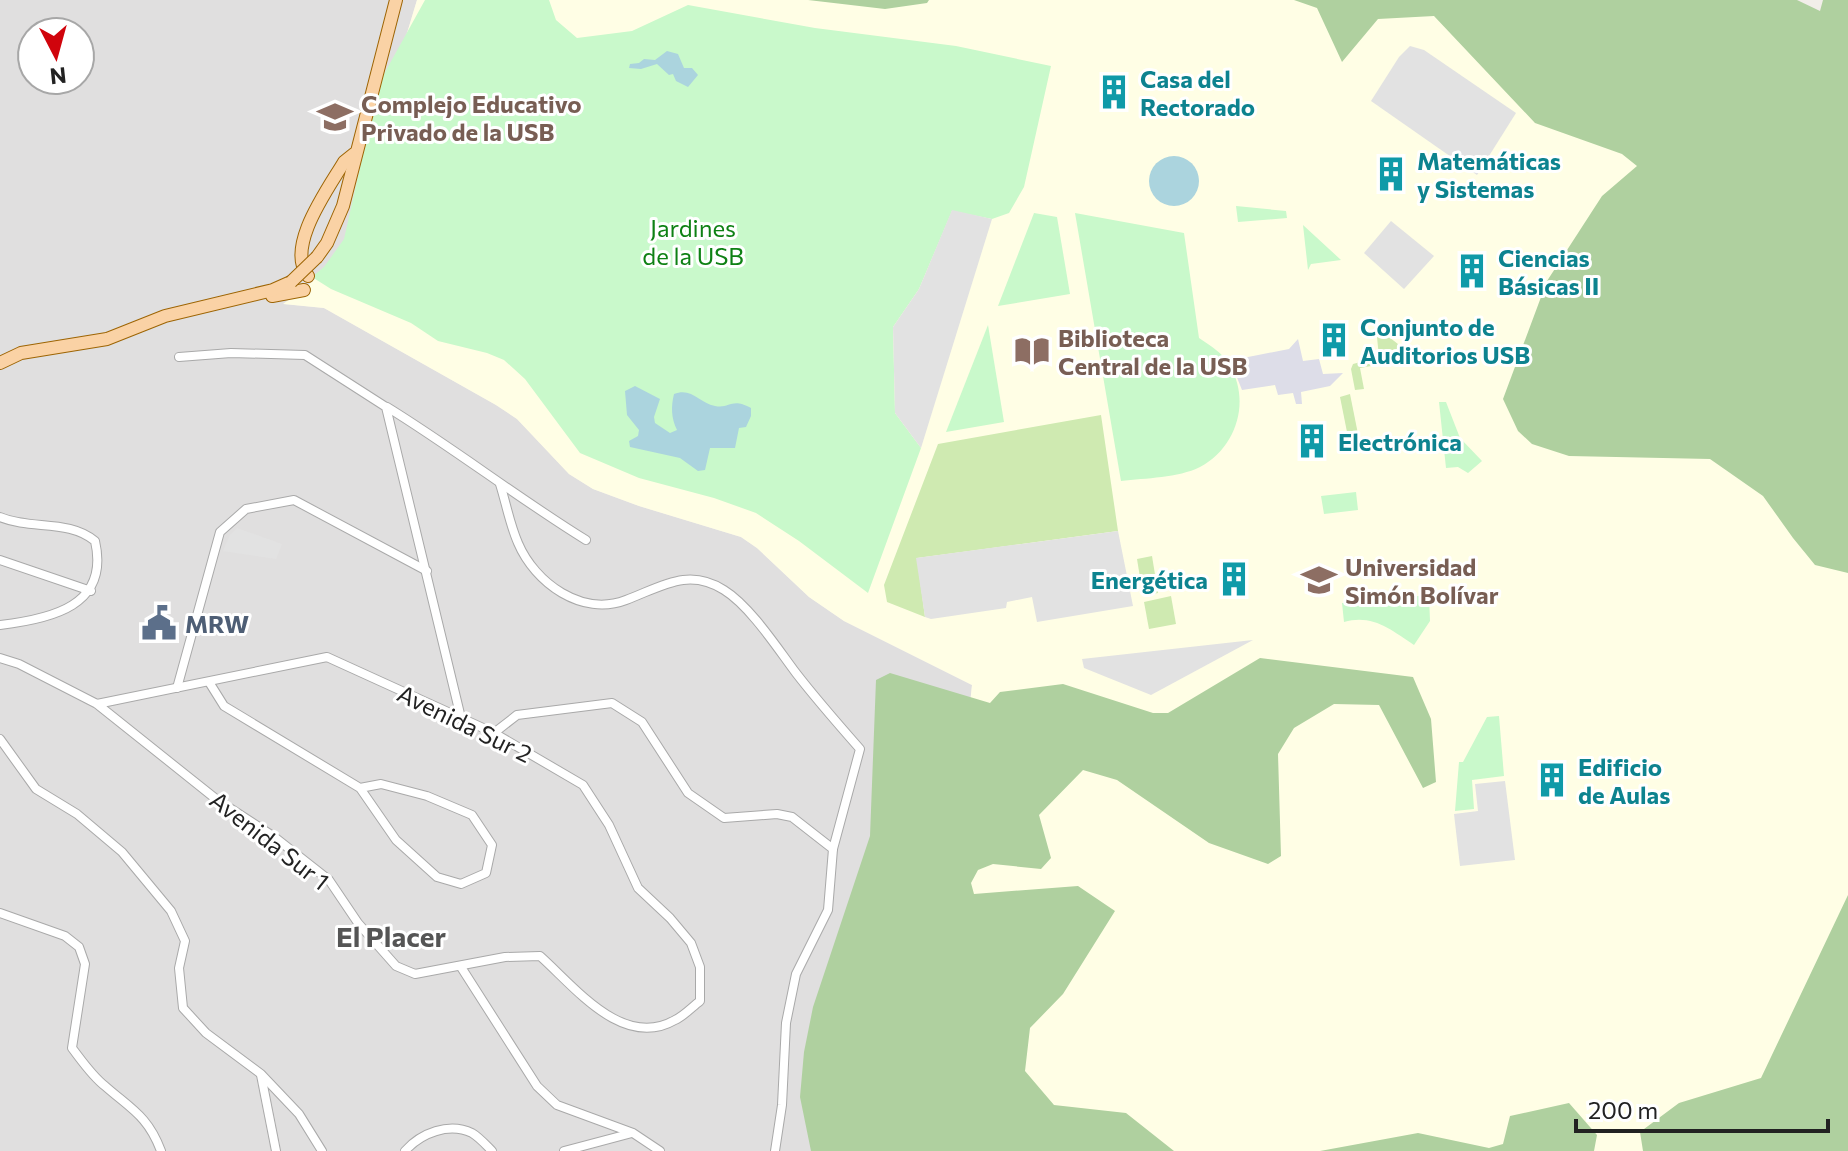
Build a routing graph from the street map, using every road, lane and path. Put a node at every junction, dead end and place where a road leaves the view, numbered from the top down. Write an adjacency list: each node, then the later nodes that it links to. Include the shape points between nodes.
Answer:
1 (396, 0): 2 (main road)
2 (354, 154): 3 (main road, via 344,162 304,235 300,255); 5 (main road, bridge, via 343,206 317,257 291,282)
3 (308, 276)
4 (304, 290): 5 (main road)
5 (241, 298): 7 (main road, via 165,316 107,339 21,353)
6 (179, 357): 8 (street, via 305,355)
7 (0, 363)
8 (386, 407): 9 (street); 13 (street)
9 (500, 484): 11 (street); 24 (street, via 529,562 569,598 594,605 623,602 683,578 726,591 755,620 860,749)
10 (0, 517): 14 (street, via 84,531 95,541 97,552)
11 (586, 540)
12 (0, 560): 14 (street)
13 (427, 571): 18 (street, via 294,500 246,509 220,532); 20 (street)
14 (91, 591): 15 (street, via 59,613)
15 (0, 625)
16 (0, 658): 19 (street, Avenida Sur 1)
17 (209, 682): 18 (street, Avenida Sur 2); 20 (street, Avenida Sur 2, via 327,657); 23 (street, via 224,706)
18 (177, 688): 19 (street, Avenida Sur 2)
19 (97, 704): 26 (street, Avenida Sur 1, via 329,880 396,966 415,974)
20 (461, 718): 21 (street, Avenida Sur 2)
21 (494, 733): 24 (street, via 517,715 612,703 642,722 688,793 724,818 792,817); 27 (street, Avenida Sur 2, via 583,785 609,825 638,888 691,943 700,967)
22 (0, 739): 28 (street, via 36,789 77,814 122,852 171,911 185,941 179,968 183,1008 206,1033)
23 (360, 788): 23 (street, via 396,840 437,877 461,884 486,873 492,845 472,815 381,784)
24 (833, 849): 37 (street, via 828,910 796,974 786,1023)
25 (0, 913): 30 (street, via 65,936 79,947 85,964 72,1048 102,1085 139,1113)
26 (461, 967): 27 (street, Avenida Sur 1, via 540,956 613,1021 637,1029 673,1022); 29 (street, via 537,1086 557,1105)
27 (700, 1001)
28 (261, 1074): 31 (street); 32 (street, via 299,1114)
29 (633, 1133): 35 (street); 36 (street)
30 (161, 1151)
31 (276, 1151)
32 (322, 1151)
33 (405, 1151): 34 (street, via 435,1131 456,1129 474,1134)
34 (492, 1151)
35 (564, 1151)
36 (660, 1151)
37 (775, 1151)

